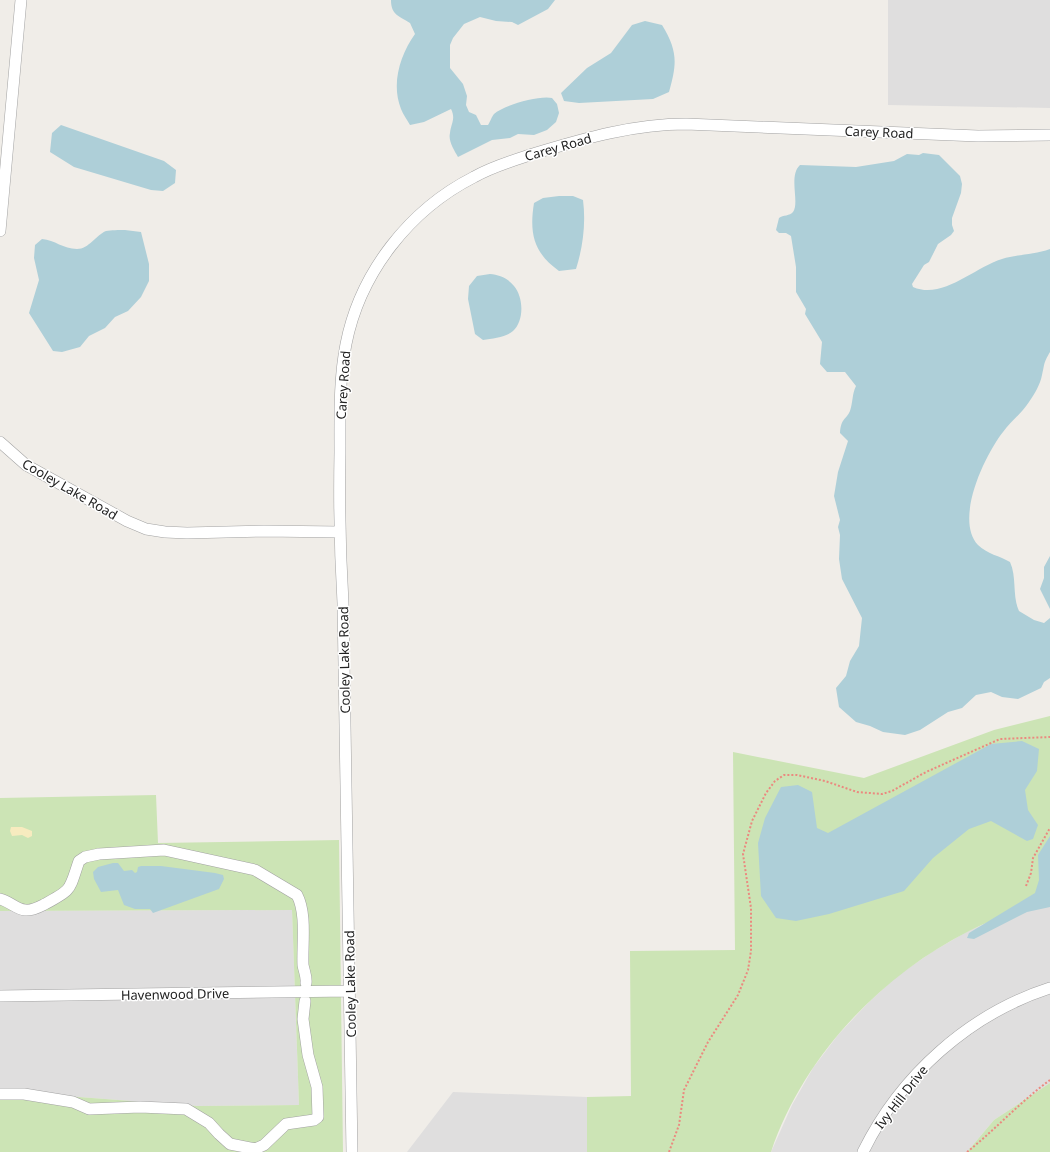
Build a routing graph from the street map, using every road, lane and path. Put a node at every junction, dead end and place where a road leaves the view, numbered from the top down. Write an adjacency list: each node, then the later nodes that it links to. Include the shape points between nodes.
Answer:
1 (21, 0): 3 (street)
2 (1050, 136): 5 (street, Carey Road, via 652,125 616,131 550,149 502,164 464,182 424,210 393,243 368,281 353,318 346,344 341,383)
3 (0, 231)
4 (0, 442): 5 (street, Cooley Lake Road, via 26,466 127,521 146,528 187,533)
5 (339, 532): 12 (street, Cooley Lake Road, via 343,603)
6 (1050, 737): 18 (path, via 1000,739 926,772 892,792 882,794 857,792 825,780 797,775 784,775 775,781 752,821 743,854 751,908 751,951 748,970 738,995 708,1042 684,1090 679,1125)
7 (1050, 828): 8 (path, via 1033,858)
8 (1026, 886)
9 (0, 899): 10 (street, via 19,909 35,909 66,893 79,861 85,857 111,853 164,850 255,870 297,895 301,901)
10 (306, 983)
11 (1050, 988): 19 (street, Ivy Hill Drive, via 1009,1004 980,1021 930,1060 886,1114)
12 (350, 991): 13 (street, Havenwood Drive); 17 (street, Cooley Lake Road)
13 (0, 996)
14 (305, 1001): 16 (street, via 308,1055 317,1087 318,1117 314,1120 286,1124 264,1146 255,1149 230,1144 209,1123 186,1109 89,1109 73,1102 24,1094)
15 (1050, 1080): 20 (path, via 1010,1112 997,1128)
16 (0, 1094)
17 (352, 1152)
18 (669, 1152)
19 (863, 1152)
20 (967, 1152)

